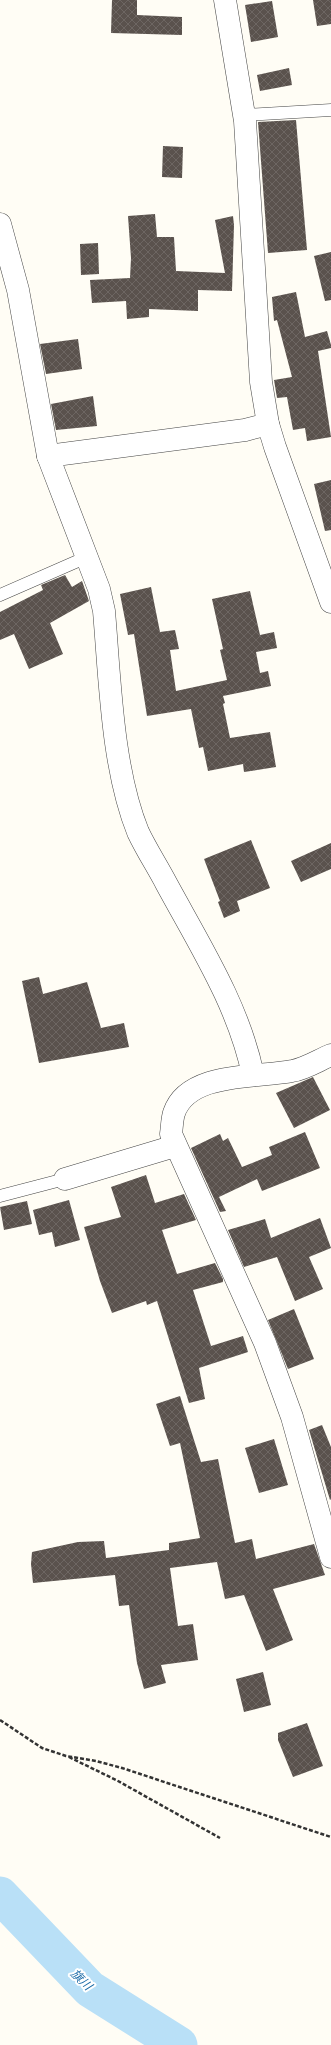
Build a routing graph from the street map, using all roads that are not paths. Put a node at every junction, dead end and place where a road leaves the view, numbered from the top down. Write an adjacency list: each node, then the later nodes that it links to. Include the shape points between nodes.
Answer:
1 (225, 0): 3 (street)
2 (331, 110): 3 (lane)
3 (244, 115): 5 (street, via 261,382)
4 (0, 224): 6 (street, via 18,290)
5 (268, 424): 6 (street, via 245,430); 9 (street)
6 (48, 456): 7 (street)
7 (86, 557): 8 (lane); 11 (street, via 99,589 104,611 117,746 129,807 139,833 234,1013 249,1054)
8 (0, 595)
9 (331, 602)
10 (331, 1054): 11 (street, via 293,1071)
11 (253, 1075): 12 (street, via 212,1081 180,1101 174,1113 171,1134)
12 (175, 1146): 13 (street); 15 (street, via 265,1343)
13 (65, 1179): 14 (lane)
14 (0, 1196)
15 (323, 1497): 16 (street)
16 (331, 1557)

